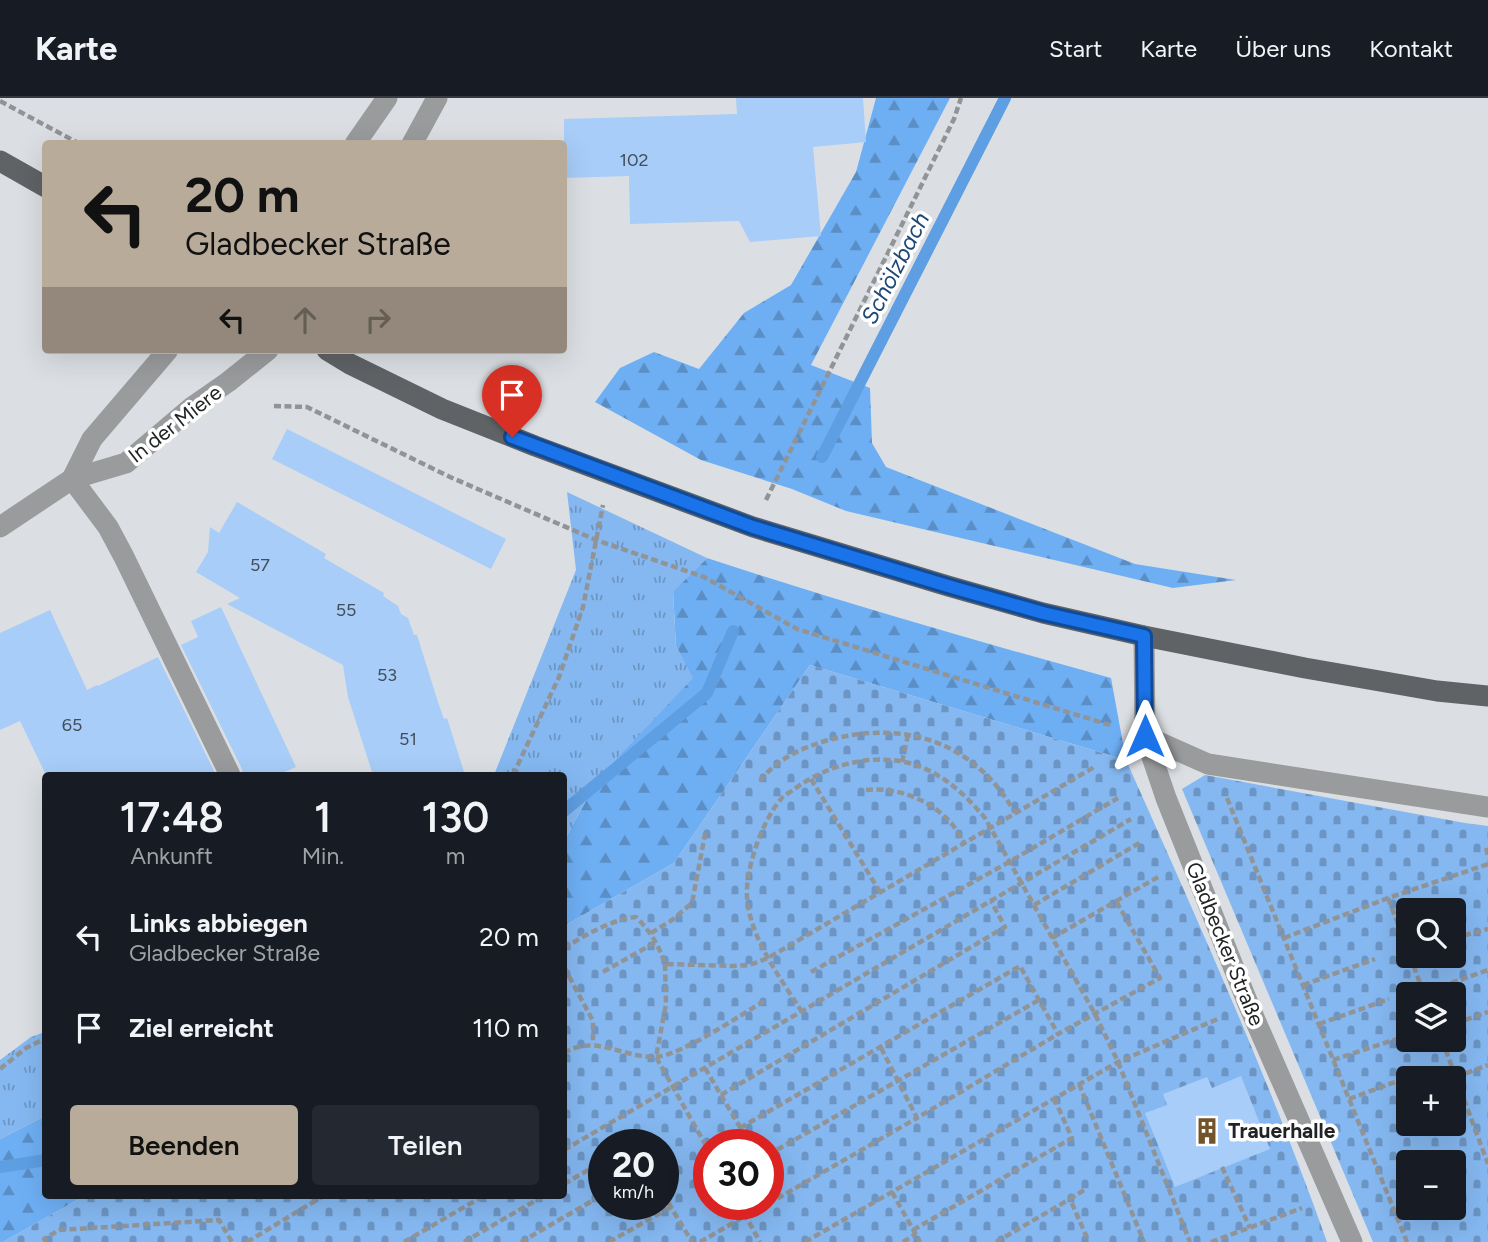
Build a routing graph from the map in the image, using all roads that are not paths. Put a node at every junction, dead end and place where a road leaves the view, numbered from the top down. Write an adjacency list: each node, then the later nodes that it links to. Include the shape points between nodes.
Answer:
1 (387, 98): 3 (street)
2 (437, 98): 4 (street)
3 (358, 140)
4 (414, 140)
5 (0, 161): 6 (main road)
6 (42, 185)
7 (165, 354): 10 (street, In der Miere, via 92,439)
8 (263, 354): 10 (street, In der Miere, via 126,463)
9 (334, 354): 12 (main road, via 442,409 753,527 1043,613)
10 (72, 479): 11 (street, In der Miere); 15 (street, via 108,527)
11 (0, 527)
12 (1144, 636): 13 (main road, via 1305,668); 14 (street, Gladbecker Straße)
13 (1488, 696)
14 (1145, 736): 16 (street, via 1208,764); 17 (street, Gladbecker Straße, via 1250,1006)
15 (229, 772)
16 (1488, 807)
17 (1352, 1242)

